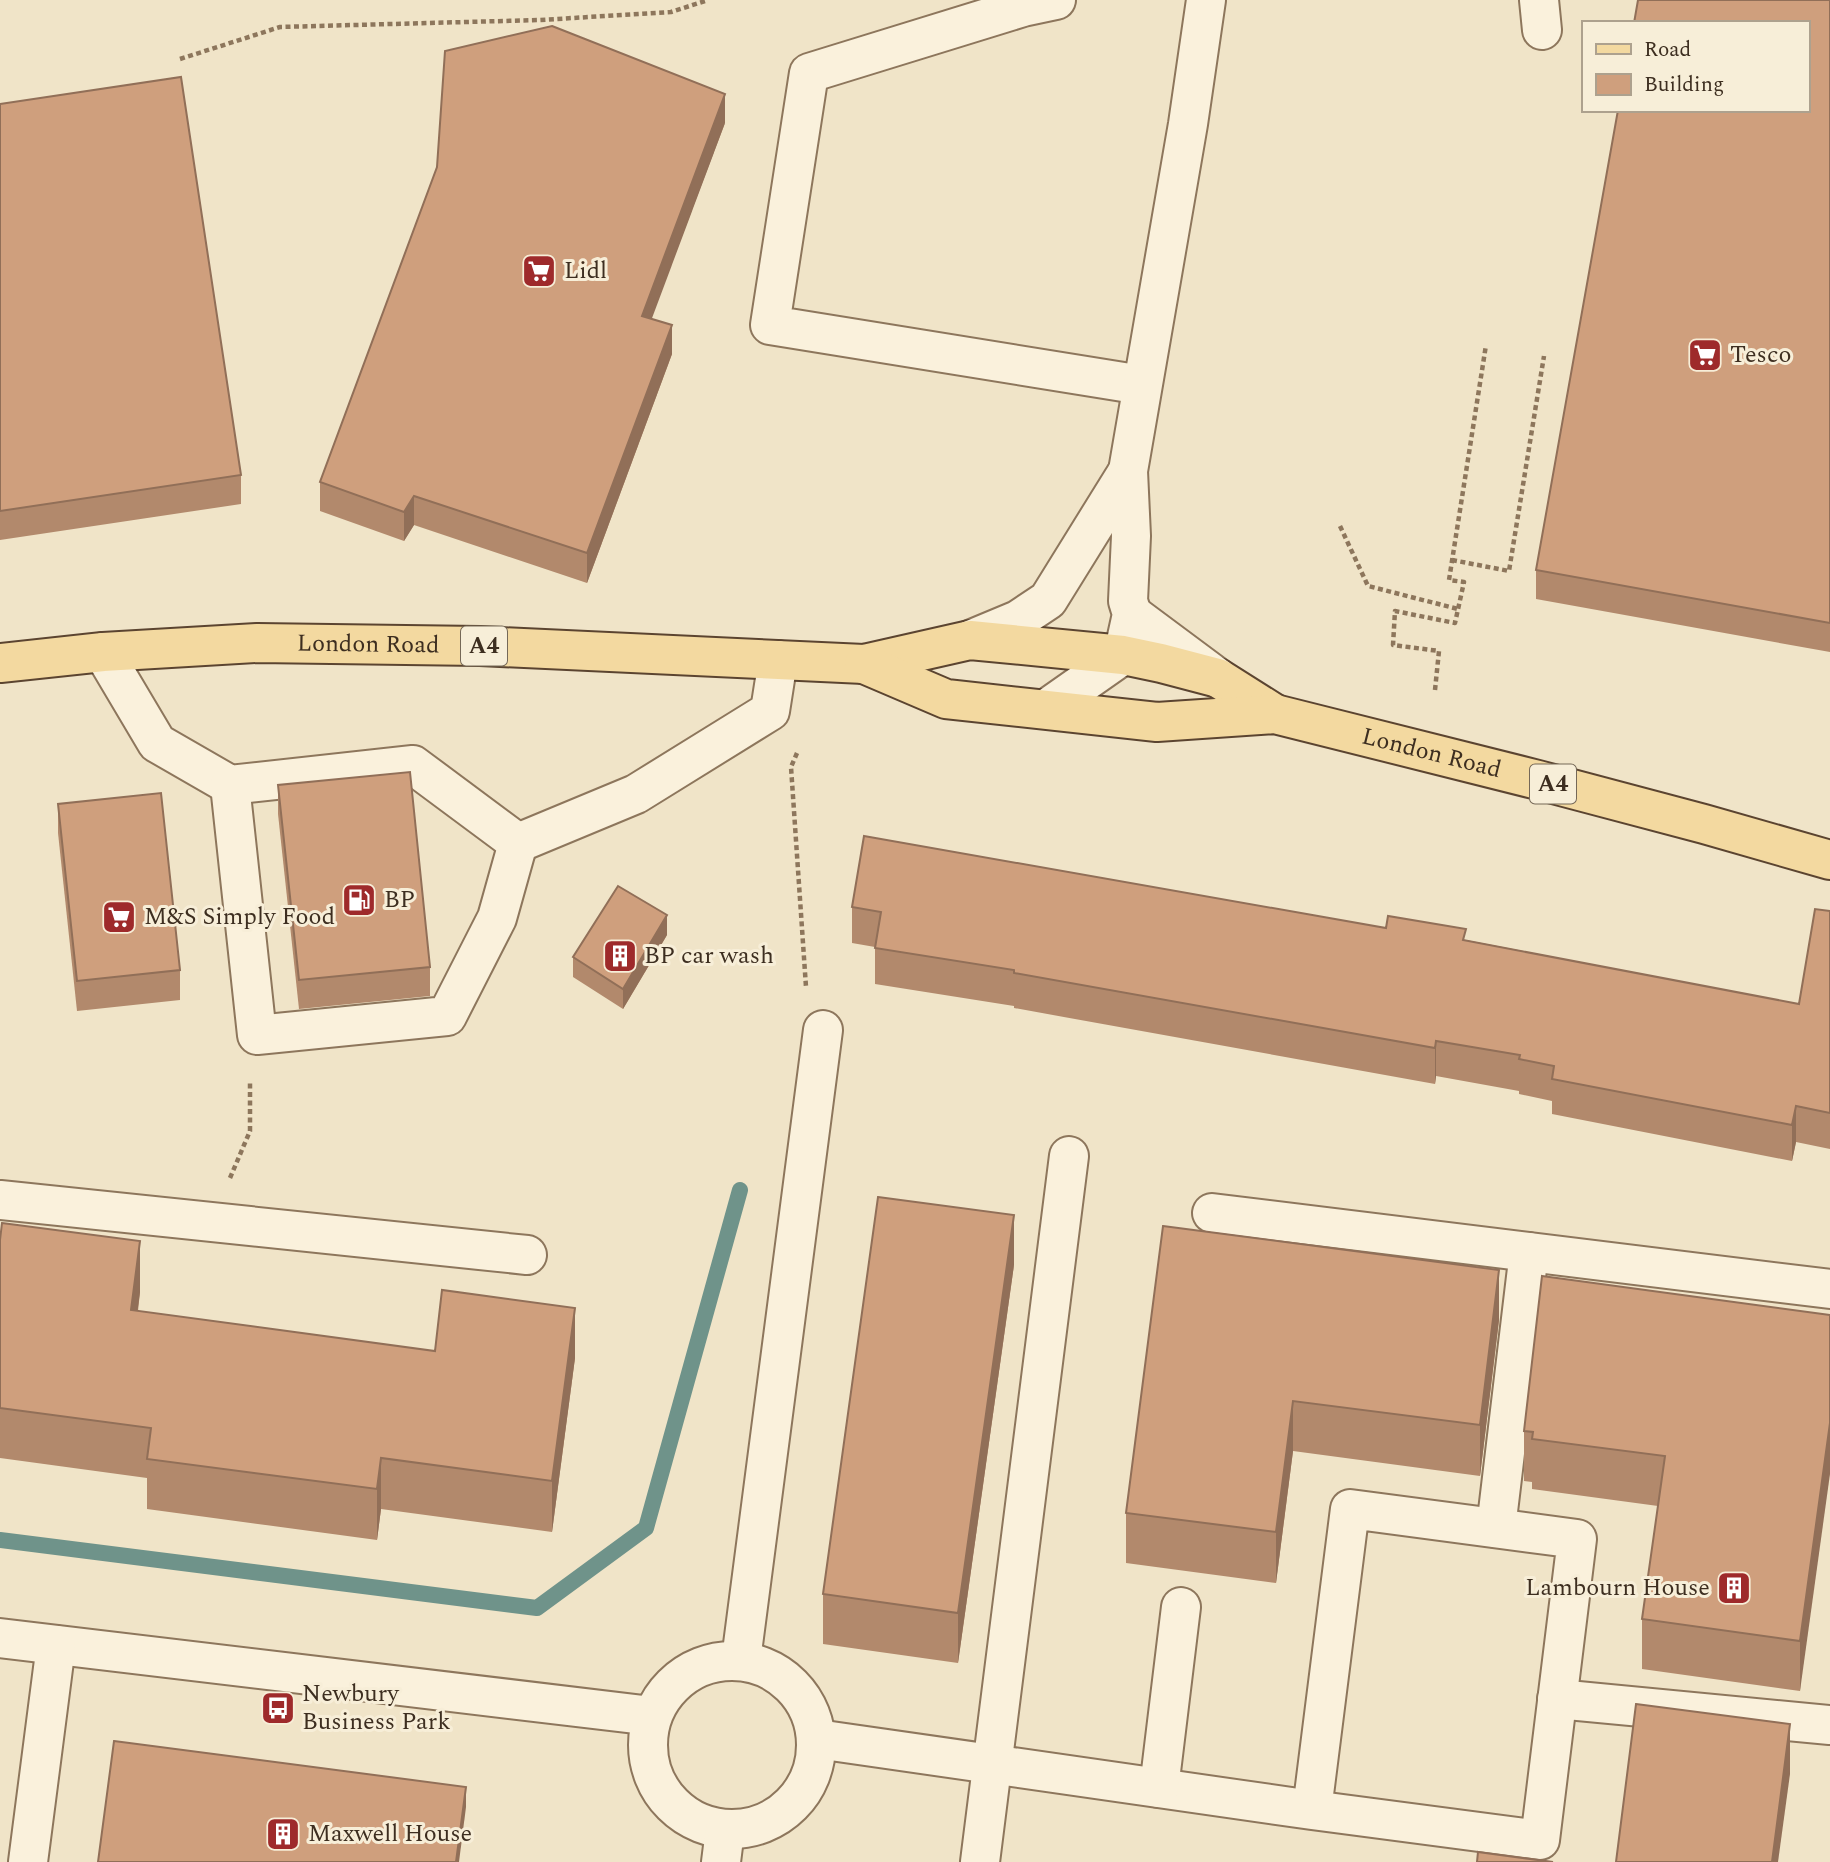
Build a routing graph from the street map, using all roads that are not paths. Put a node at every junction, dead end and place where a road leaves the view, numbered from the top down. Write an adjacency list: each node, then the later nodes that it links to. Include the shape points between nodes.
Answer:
1 (1056, 0): 3 (lane, via 809,73 770,325)
2 (1206, 0): 3 (lane)
3 (1142, 385): 4 (lane)
4 (1128, 471): 5 (lane, via 1128,601); 6 (lane, via 1048,600 1018,620)
5 (1132, 614): 8 (lane); 12 (lane)
6 (970, 640): 8 (main road, London Road / A4); 11 (main road, London Road / A4)
7 (103, 652): 9 (main road, London Road / A4, via 257,643 480,646); 10 (main road, London Road / A4); 15 (lane, via 158,743)
8 (1123, 655): 12 (main road, London Road / A4); 13 (lane)
9 (778, 660): 11 (main road, London Road / A4); 16 (lane, via 770,710 636,794)
10 (0, 663)
11 (864, 664): 13 (main road, London Road / A4, via 946,699)
12 (1219, 678): 14 (main road, London Road / A4)
13 (1046, 709): 14 (main road, London Road / A4, via 1157,722)
14 (1275, 714): 17 (main road, London Road / A4)
15 (230, 785): 16 (lane, via 413,765); 16 (lane, via 257,1035 447,1016 497,918)
16 (519, 843)
17 (1830, 860)
18 (823, 1030): 29 (lane)
19 (1069, 1156): 34 (lane)
20 (0, 1200): 23 (lane)
21 (1212, 1213): 22 (lane)
22 (1529, 1252): 24 (lane); 25 (lane)
23 (527, 1255)
24 (1830, 1289)
25 (1496, 1528): 30 (lane, via 1577,1539); 36 (lane, via 1350,1509)
26 (1181, 1607): 35 (lane)
27 (0, 1637): 28 (lane)
28 (56, 1645): 31 (lane); 38 (lane)
29 (741, 1660): 31 (lane, via 712,1663 687,1674 665,1692); 33 (lane, via 784,1678 812,1716)
30 (1557, 1699): 32 (lane); 36 (lane, via 1540,1840)
31 (652, 1716): 37 (lane, via 647,1742 650,1768 660,1791)
32 (1830, 1725)
33 (817, 1739): 34 (lane); 37 (lane, via 814,1768 802,1794 780,1815)
34 (992, 1764): 35 (lane); 39 (lane)
35 (1159, 1788): 36 (lane)
36 (1312, 1810)
37 (723, 1846)
38 (28, 1862)
39 (980, 1862)

